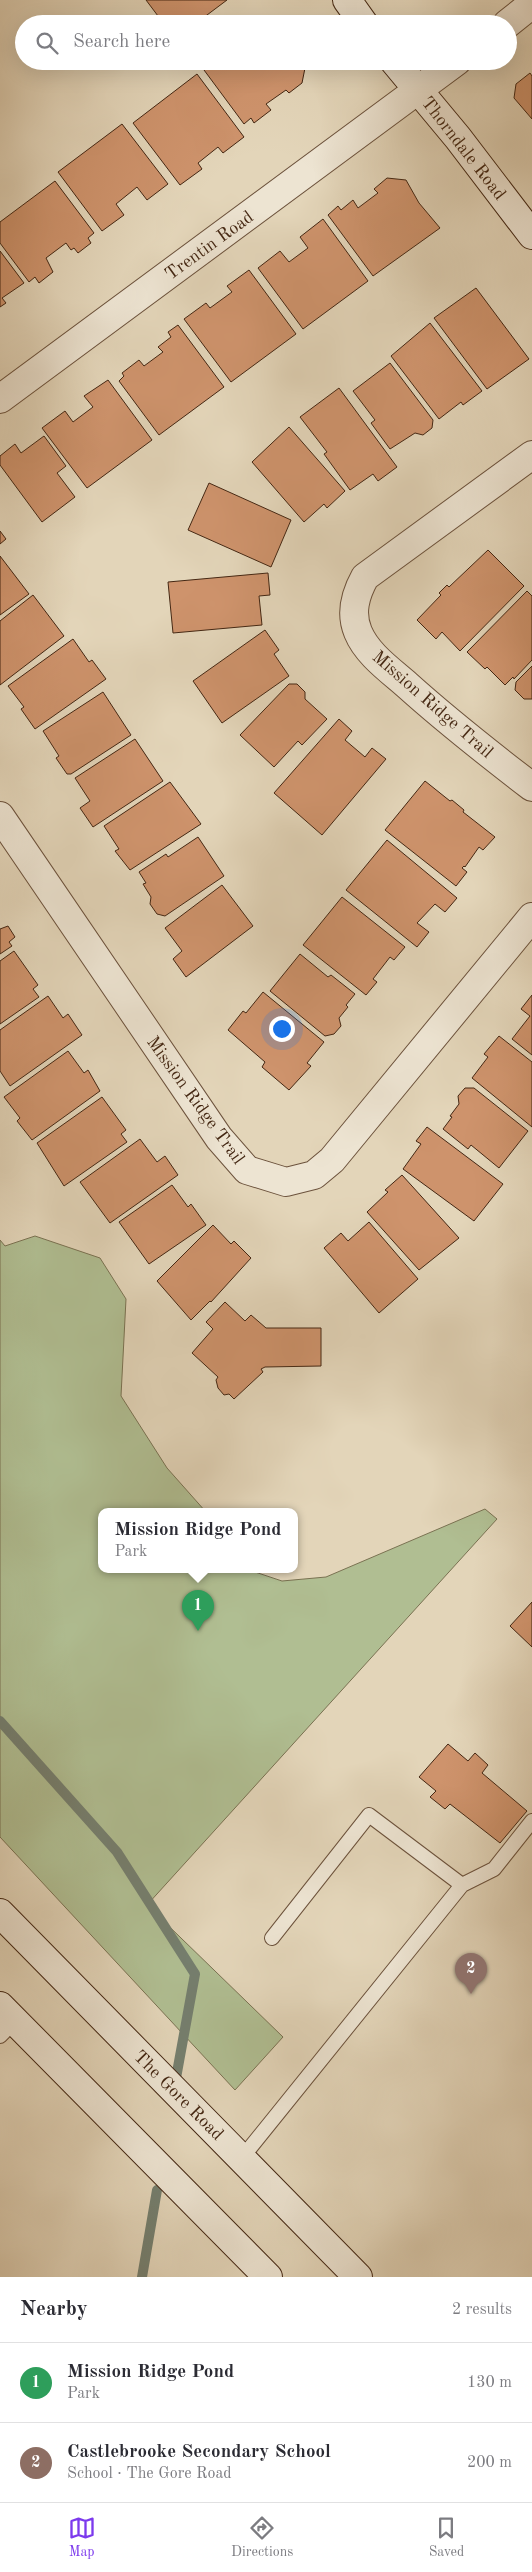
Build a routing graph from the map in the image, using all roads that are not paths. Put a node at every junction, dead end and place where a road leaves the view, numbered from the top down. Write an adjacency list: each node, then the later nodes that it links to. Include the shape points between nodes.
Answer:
1 (347, 0): 3 (street)
2 (532, 4): 4 (street)
3 (358, 15)
4 (517, 16)
5 (401, 70): 7 (street, Thorndale Road)
6 (445, 70): 7 (street, Trentin Road)
7 (418, 90): 8 (street, Thorndale Road); 9 (street, Trentin Road)
8 (532, 235)
9 (0, 399)
10 (532, 455): 11 (street, Mission Ridge Trail, via 365,578 355,594 354,609 358,632 378,660 449,722)
11 (532, 787)
12 (0, 816): 13 (street, Mission Ridge Trail, via 219,1138 248,1170 286,1182 314,1175 332,1160)
13 (532, 917)
14 (532, 1821): 15 (lane, via 494,1869)
15 (462, 1885): 17 (lane, via 369,1815); 19 (lane)
16 (0, 1913): 19 (street, The Gore Road)
17 (272, 1938)
18 (5, 2021): 20 (street, via 120,2127)
19 (241, 2158): 21 (street, The Gore Road)
20 (268, 2277)
21 (358, 2277)

